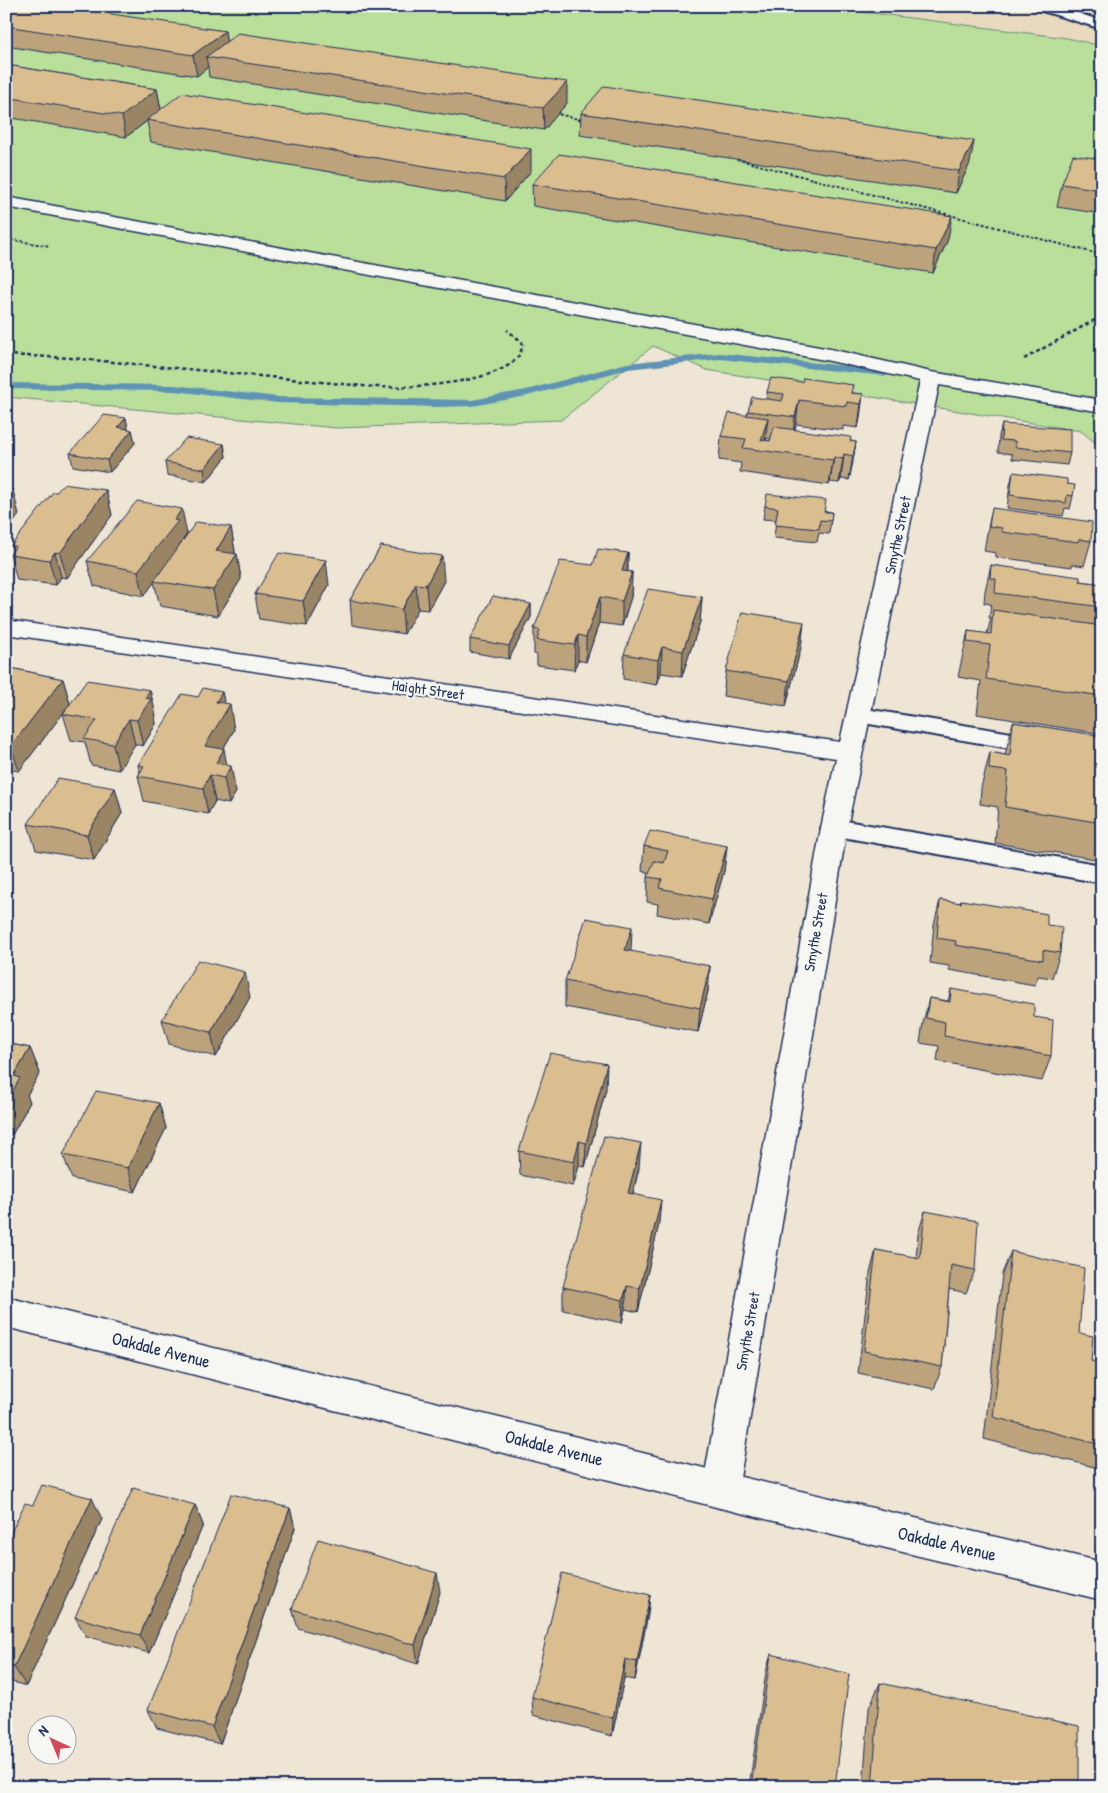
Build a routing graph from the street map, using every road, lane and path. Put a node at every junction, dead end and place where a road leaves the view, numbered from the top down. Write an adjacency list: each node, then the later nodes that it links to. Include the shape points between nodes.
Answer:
1 (1041, 6): 2 (lane)
2 (1102, 25)
3 (553, 113): 4 (path)
4 (591, 122)
5 (734, 158): 9 (path)
6 (6, 202): 14 (street, via 830,355)
7 (6, 239): 8 (path)
8 (58, 247)
9 (1102, 255)
10 (1102, 316): 13 (path)
11 (503, 328): 12 (path, via 522,342 521,355 510,365 464,380 409,387 374,387 71,358)
12 (6, 355)
13 (1019, 361)
14 (931, 378): 15 (street); 17 (street, Smythe Street)
15 (1102, 406)
16 (6, 627): 18 (street, Haight Street)
17 (860, 716): 18 (street, Smythe Street); 19 (lane)
18 (850, 752): 20 (street, Smythe Street)
19 (1102, 756)
20 (834, 828): 21 (lane); 23 (street, Smythe Street)
21 (1102, 874)
22 (6, 1312): 23 (street, Oakdale Avenue)
23 (720, 1490): 24 (street, Oakdale Avenue)
24 (1102, 1581)

